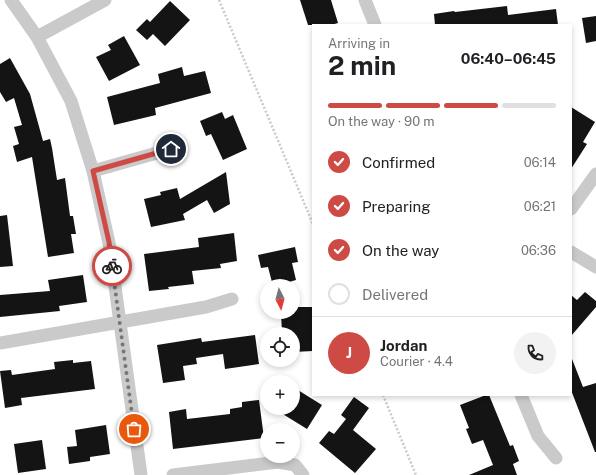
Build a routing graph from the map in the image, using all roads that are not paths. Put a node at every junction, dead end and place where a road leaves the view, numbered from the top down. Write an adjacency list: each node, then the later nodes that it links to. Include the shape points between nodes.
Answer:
1 (11, 0): 5 (street)
2 (105, 0): 5 (street)
3 (364, 0): 4 (street)
4 (375, 24)
5 (37, 37): 7 (street, via 71,101)
6 (171, 149): 7 (street)
7 (93, 171): 13 (street, via 109,242)
8 (596, 174): 9 (street)
9 (572, 208)
10 (572, 253): 11 (street)
11 (596, 267)
12 (232, 299): 13 (street, via 206,307)
13 (120, 323): 14 (street); 17 (street)
14 (0, 343)
15 (521, 396): 16 (street, via 538,436)
16 (556, 458)
17 (141, 475)
18 (173, 475): 19 (street, via 278,462 295,465)
19 (303, 475)

